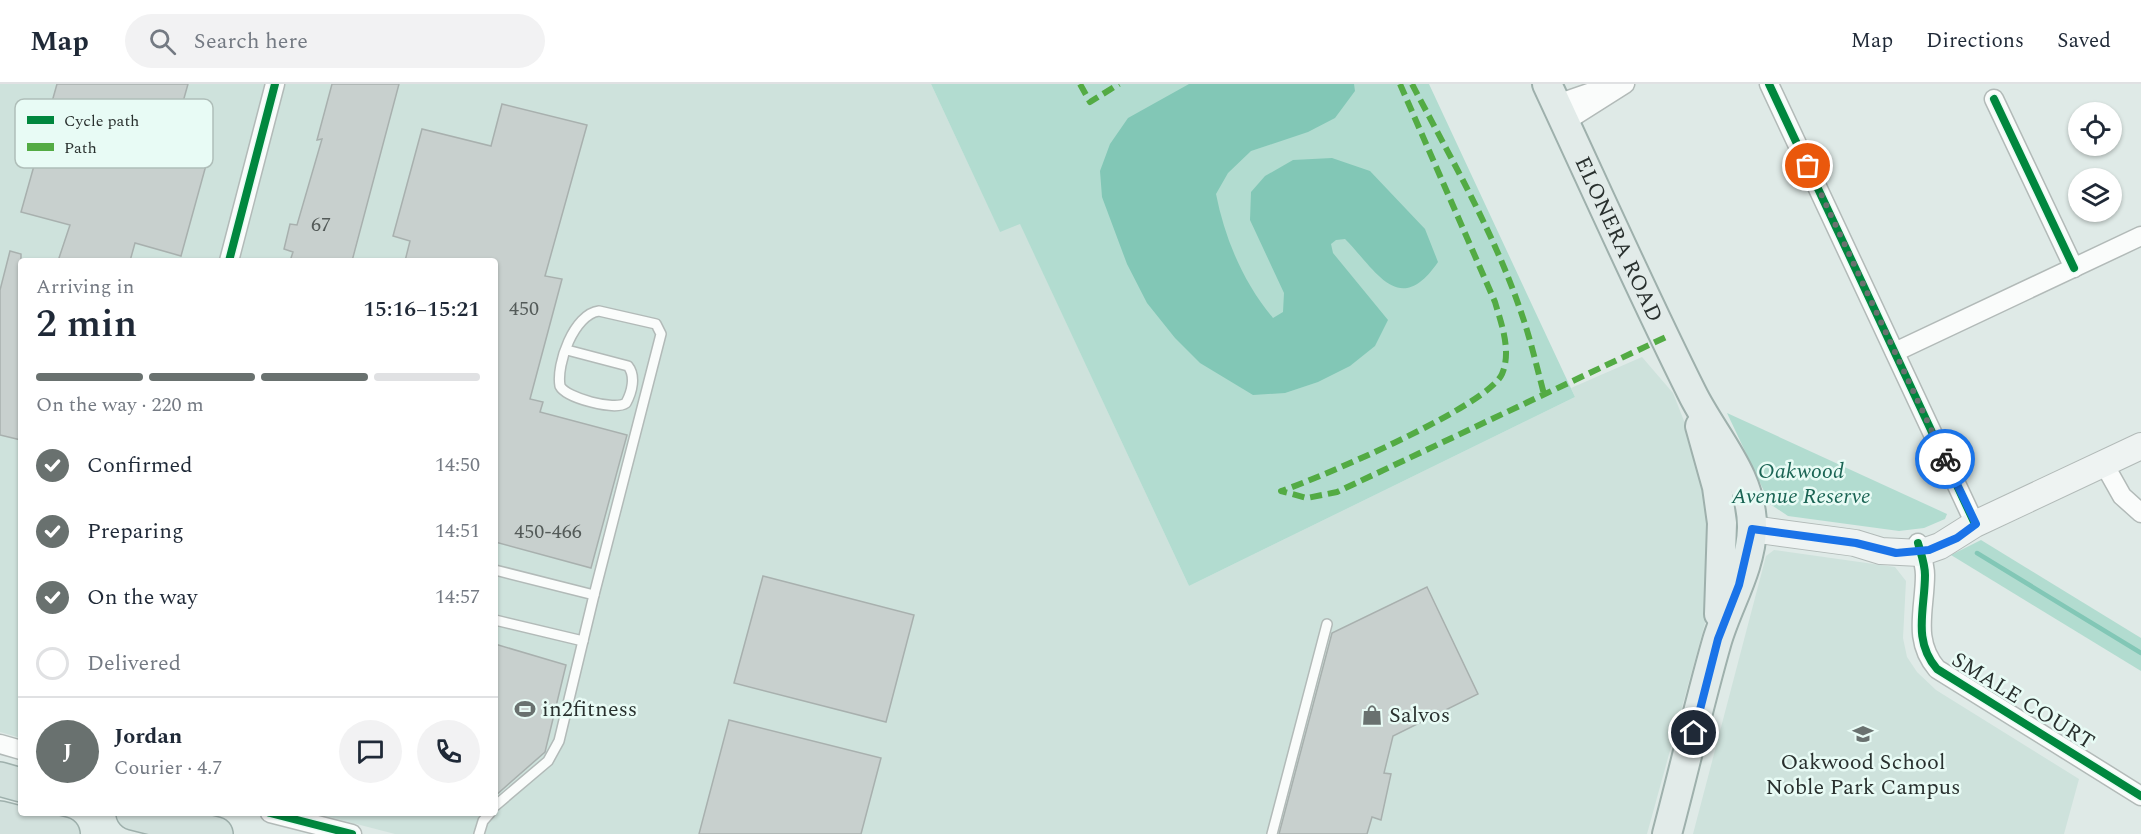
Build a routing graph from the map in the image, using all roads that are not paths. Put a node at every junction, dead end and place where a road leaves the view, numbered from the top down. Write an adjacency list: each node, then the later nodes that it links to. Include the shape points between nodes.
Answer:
1 (275, 84): 8 (street)
2 (1613, 84): 6 (street)
3 (1625, 84): 6 (street)
4 (1769, 84): 11 (street)
5 (1994, 99): 9 (street)
6 (1556, 103): 12 (main road, ELONERA ROAD)
7 (2141, 236): 9 (street)
8 (230, 258)
9 (2074, 268): 11 (street)
10 (567, 350): 10 (lane, via 559,380 562,391 616,408 627,403 633,375 628,366); 22 (lane, via 577,323 592,311 652,322 661,334)
11 (1895, 352): 17 (street)
12 (1693, 395): 15 (main road, ELONERA ROAD); 18 (main road, ELONERA ROAD, via 1741,481)
13 (2141, 446): 14 (street)
14 (2104, 464): 16 (street, via 2122,496); 17 (street)
15 (1719, 501): 18 (main road, via 1738,522); 21 (main road, ELONERA ROAD)
16 (2141, 513)
17 (1976, 524): 19 (street, via 1954,529)
18 (1752, 529): 19 (street); 21 (main road, via 1737,540); 25 (main road, ELONERA ROAD, via 1739,585)
19 (1919, 548): 31 (street, SMALE COURT, via 1925,576 1920,631 1927,656 1936,669)
20 (498, 571): 22 (lane)
21 (1721, 585): 25 (main road, ELONERA ROAD)
22 (594, 595): 26 (lane)
23 (498, 621): 26 (lane)
24 (1327, 624): 41 (lane)
25 (1718, 639): 42 (main road, ELONERA ROAD)
26 (583, 640): 32 (lane, via 559,741 548,761)
27 (0, 744): 28 (street)
28 (18, 749)
29 (0, 779): 30 (highway)
30 (18, 784)
31 (2141, 796)
32 (498, 803)
33 (145, 816): 38 (highway)
34 (282, 816): 39 (street)
35 (485, 816): 40 (lane)
36 (0, 818): 37 (highway)
37 (63, 834)
38 (216, 834)
39 (352, 834)
40 (479, 834)
41 (1272, 834)
42 (1667, 834)

